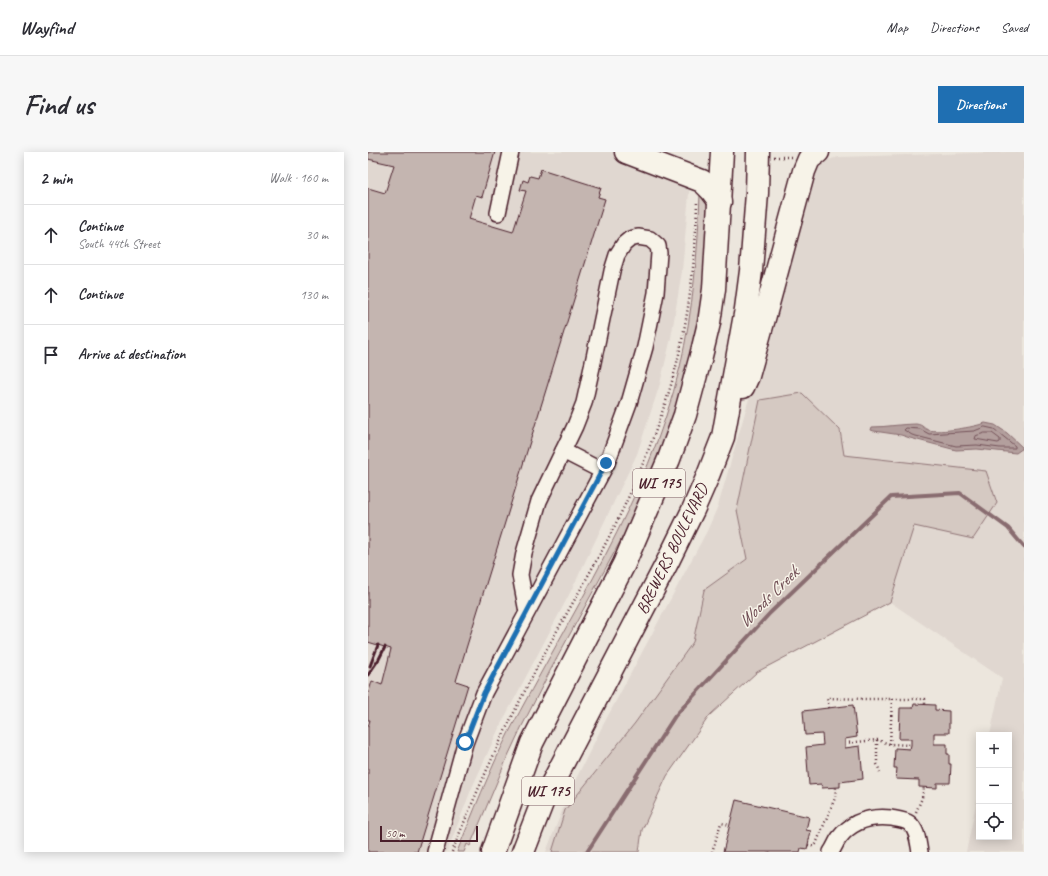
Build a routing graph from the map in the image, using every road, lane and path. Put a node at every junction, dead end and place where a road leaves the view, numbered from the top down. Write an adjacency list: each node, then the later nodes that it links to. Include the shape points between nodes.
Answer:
1 (511, 152): 9 (street)
2 (626, 152): 8 (highway, via 702,181)
3 (722, 152): 8 (highway, WI 175)
4 (818, 152): 10 (highway, via 809,159 804,171 748,376)
5 (766, 155): 6 (path); 10 (highway, BREWERS BOULEVARD / WI 175, via 757,193 751,271)
6 (797, 158)
7 (697, 199): 28 (path, via 695,245 687,311 668,394 656,430 629,496 608,538 498,745)
8 (720, 202): 19 (highway, WI 175, via 709,323 685,415 669,460 624,564)
9 (498, 213)
10 (723, 437): 17 (highway, BREWERS BOULEVARD / WI 175, via 668,561)
11 (563, 451): 12 (street); 12 (street, via 584,403 617,255 630,239 650,239 658,246 659,252 656,293 645,347 629,403); 13 (street, via 540,501 524,553 520,575)
12 (602, 472): 13 (street)
13 (527, 612): 27 (street, via 484,693 465,742)
14 (892, 699): 15 (path, via 925,699); 16 (path, via 827,698); 21 (path)
15 (925, 705)
16 (829, 708)
17 (578, 732): 31 (highway, BREWERS BOULEVARD / WI 175, via 542,803); 32 (highway)
18 (877, 740): 20 (path); 21 (path); 23 (path, via 876,764)
19 (532, 743): 29 (highway); 30 (highway, WI 175)
20 (845, 744)
21 (890, 744): 22 (path)
22 (911, 745)
23 (880, 772)
24 (836, 787): 26 (path, via 835,798 816,844)
25 (730, 826): 33 (path, via 721,823)
26 (808, 845)
27 (435, 852)
28 (452, 852)
29 (478, 852)
30 (493, 852)
31 (523, 852)
32 (535, 852)
33 (712, 852)
34 (831, 852): 35 (street, via 838,838 851,826 880,817 910,823 917,833)
35 (920, 852)

